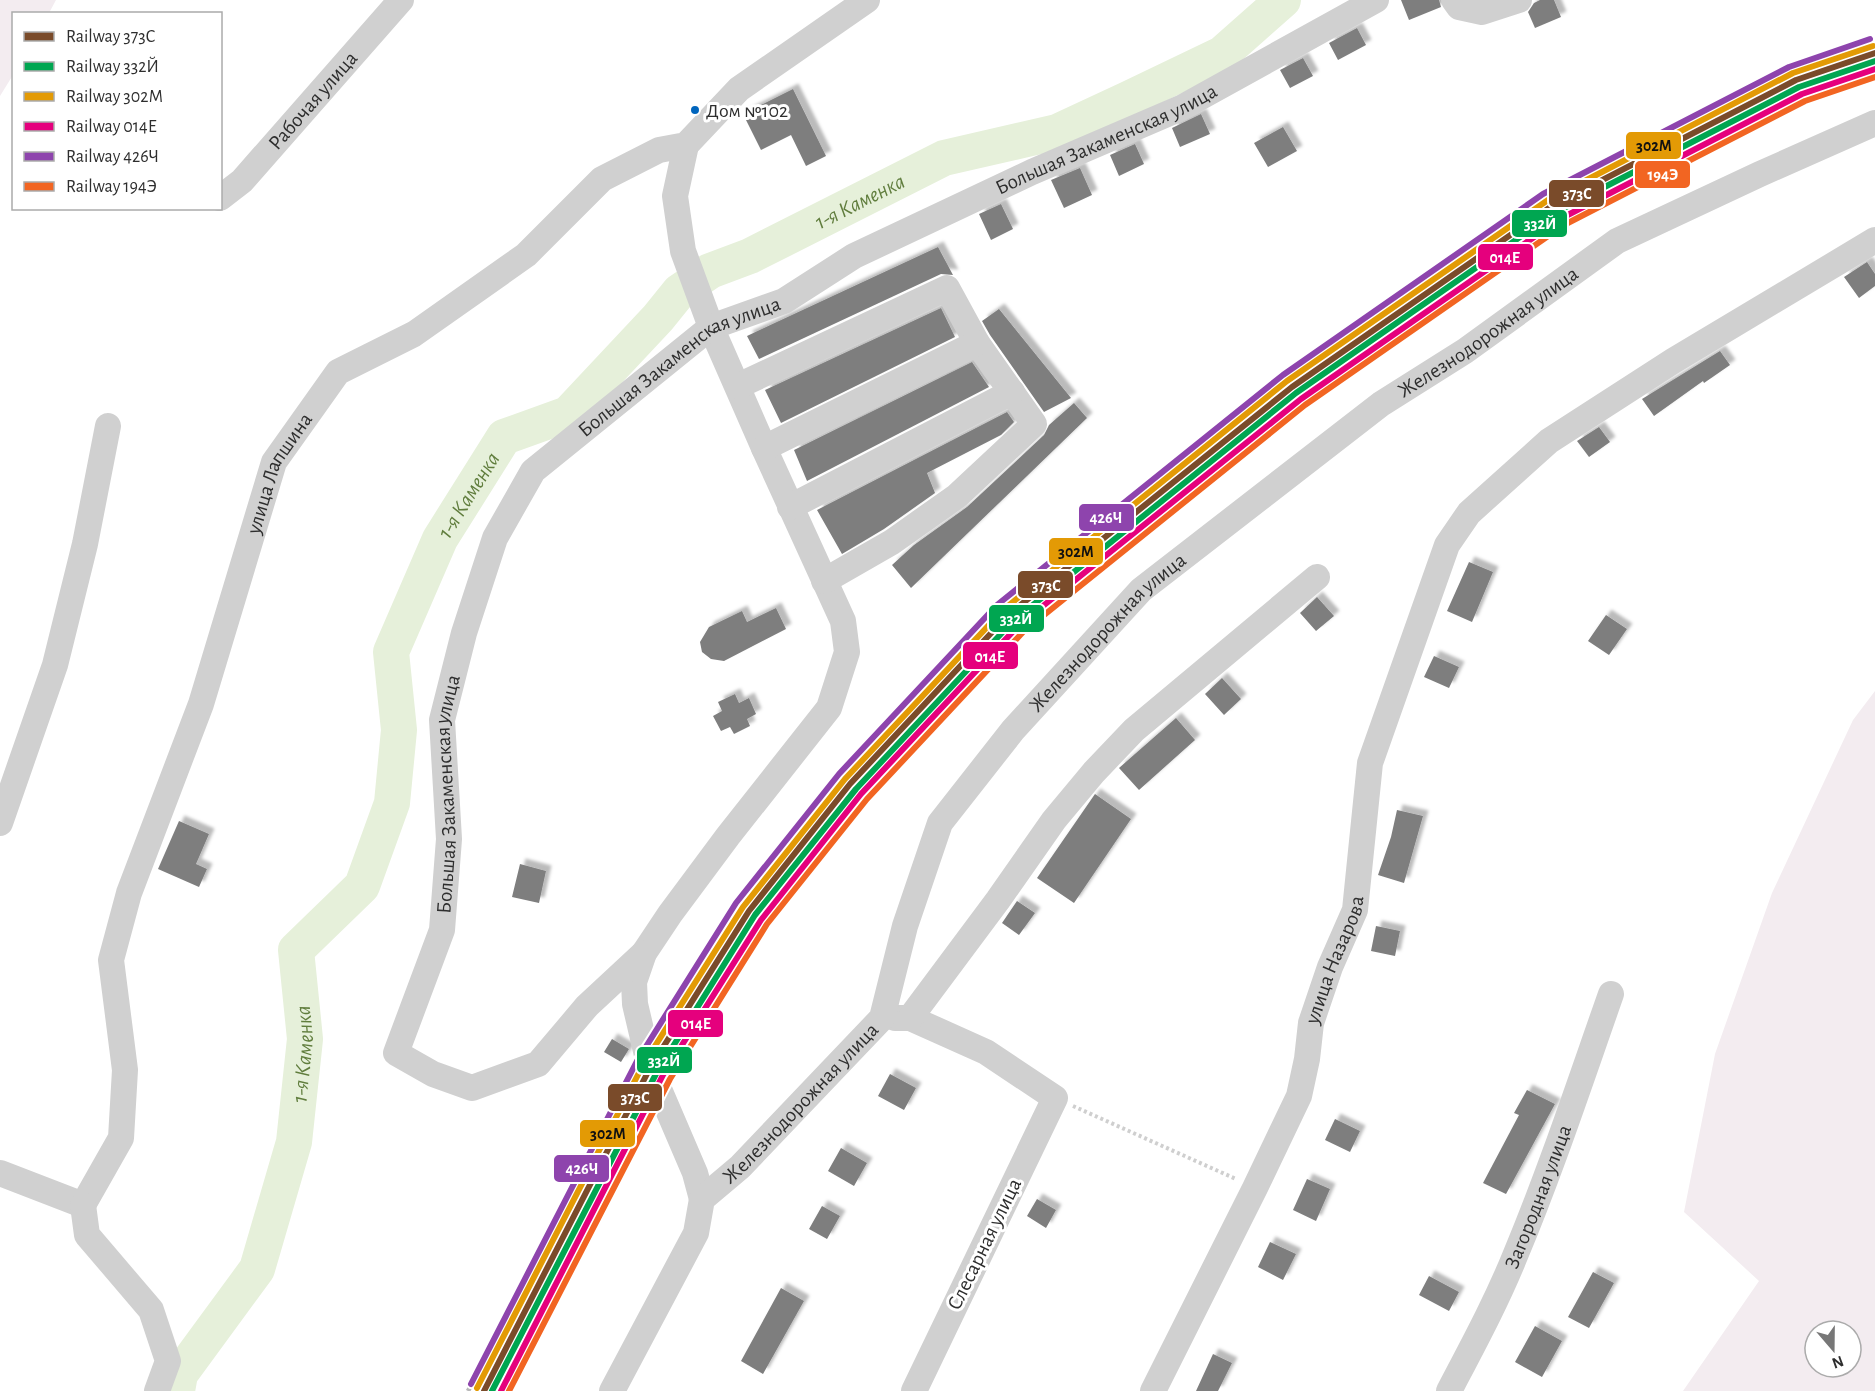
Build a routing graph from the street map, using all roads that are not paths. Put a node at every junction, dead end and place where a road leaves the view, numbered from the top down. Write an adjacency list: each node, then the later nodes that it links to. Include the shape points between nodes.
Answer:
1 (401, 0): 8 (street, Рабочая улица, via 242,181)
2 (867, 0): 7 (street, via 739,88)
3 (1376, 0): 10 (street, Большая Закаменская улица, via 1181,108 864,251 784,301)
4 (1454, 0): 5 (street, via 1459,8 1482,12)
5 (1519, 0)
6 (1875, 123): 22 (street, Железнодорожная улица, via 1617,241 1465,351 1381,404 1141,590 1013,730 940,823 905,927)
7 (686, 145): 10 (street, via 675,196 683,251); 26 (street, улица Лапшина, via 659,150 602,179 526,255 414,334 338,372 274,462 201,704 129,893 111,960 125,1070 121,1138)
8 (222, 196)
9 (1875, 240): 30 (street, улица Назарова, via 1673,361 1549,441 1469,513 1447,545 1370,763 1355,910 1311,1023 1299,1096)
10 (711, 327): 12 (street); 20 (street, Большая Закаменская улица, via 533,471 495,538 464,633 442,720 449,839 442,930 396,1053 433,1074 472,1088 538,1064 587,1006)
11 (977, 343): 12 (street, via 947,288); 13 (street); 15 (street)
12 (738, 386): 15 (street)
13 (1012, 392): 16 (street); 18 (street, via 1034,424 957,496 892,542)
14 (108, 426): 19 (street, via 85,544 55,665)
15 (764, 448): 16 (street)
16 (790, 507): 18 (street)
17 (1317, 577): 23 (street, via 1134,730 1094,772 1054,820)
18 (824, 581): 20 (street, via 843,621 847,652 830,708 728,836)
19 (0, 823)
20 (644, 953): 25 (street, via 634,982 635,1004 650,1068 695,1173)
21 (1611, 994): 31 (street, Загородная улица, via 1519,1248)
22 (882, 1018): 23 (street); 25 (street, Железнодорожная улица, via 740,1167)
23 (910, 1018): 29 (street, Слесарная улица, via 986,1052 1055,1098)
24 (0, 1173): 26 (street)
25 (702, 1199): 28 (street, Железнодорожная улица, via 696,1233)
26 (83, 1206): 27 (street, via 87,1235 151,1310 168,1361)
27 (157, 1391)
28 (612, 1391)
29 (914, 1391)
30 (1153, 1391)
31 (1449, 1391)

